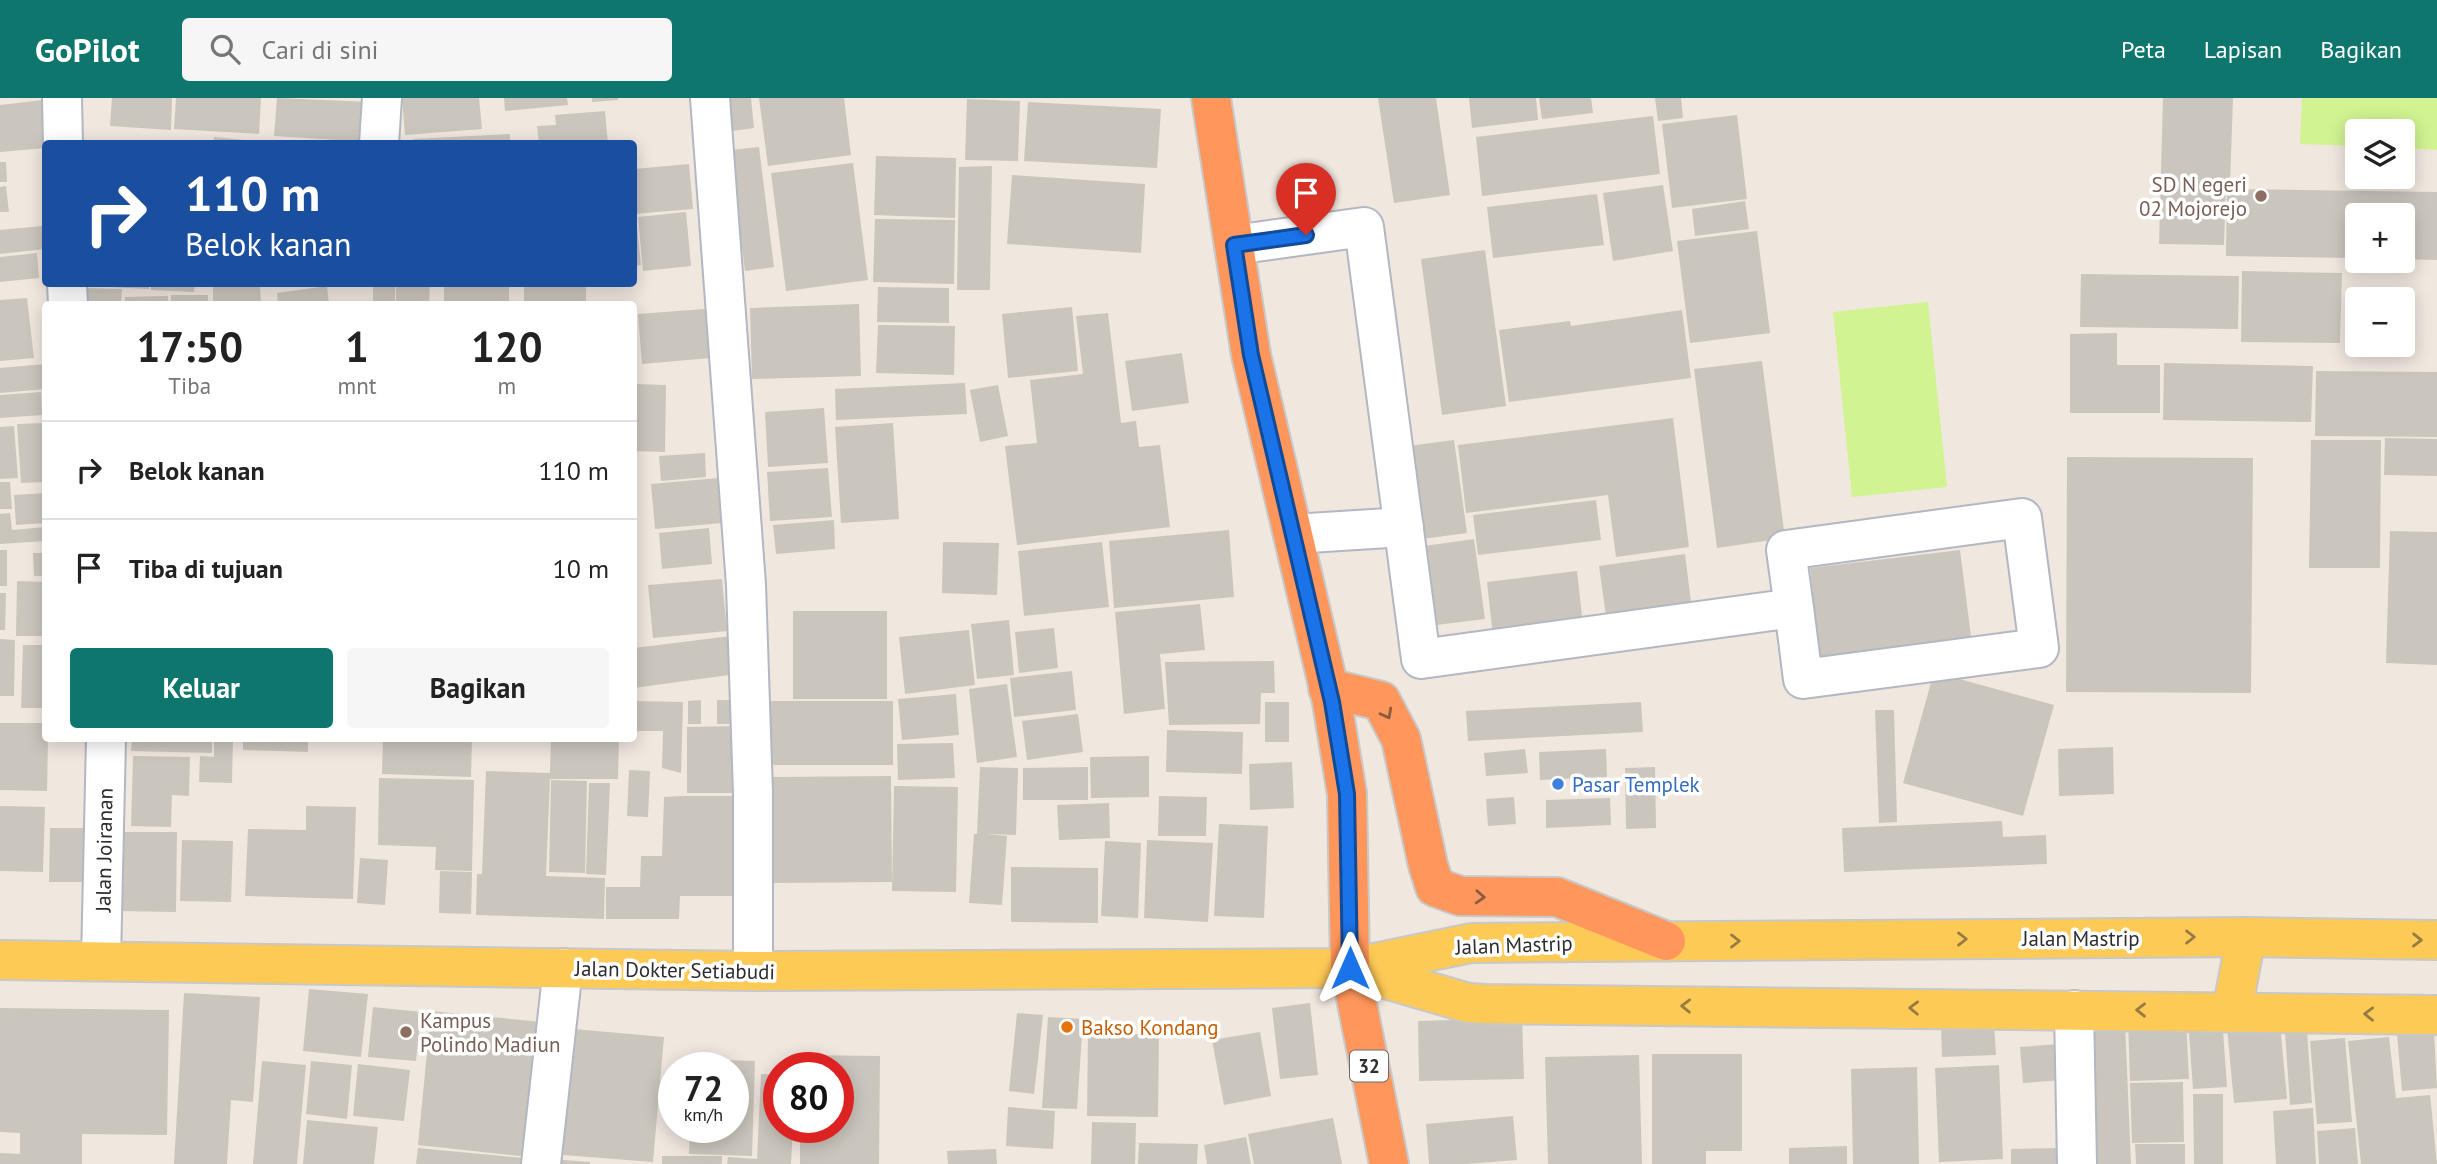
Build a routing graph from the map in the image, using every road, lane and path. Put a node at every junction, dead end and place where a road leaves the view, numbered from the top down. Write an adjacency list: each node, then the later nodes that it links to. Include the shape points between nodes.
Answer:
1 (62, 98): 5 (street)
2 (382, 98): 6 (street)
3 (710, 98): 20 (street, via 746,585)
4 (1211, 98): 7 (highway, 32)
5 (62, 140)
6 (379, 140)
7 (1234, 245): 8 (street, via 1364,227); 9 (highway, 32, via 1251,355)
8 (1404, 527): 9 (street); 10 (street, via 1421,659)
9 (1293, 534): 11 (highway, 32)
10 (1794, 608): 10 (street, via 1803,679 2039,648 2022,518 1786,550)
11 (1328, 688): 15 (highway, one-way to 15, via 1381,701 1401,739 1435,887 1460,896 1558,897); 19 (highway, 32, via 1347,794)
12 (106, 742): 17 (street, Jalan Joiranan)
13 (2246, 937): 14 (main road, Jalan Mastrip, one-way to 14); 15 (main road, Jalan Mastrip, one-way to 13); 22 (main road)
14 (2437, 940)
15 (1666, 941): 19 (main road, Jalan Mastrip, via 1471,943)
16 (0, 960): 17 (main road, Jalan Dokter Setiabudi)
17 (101, 961): 18 (main road, Jalan Dokter Setiabudi)
18 (563, 968): 20 (main road, Jalan Dokter Setiabudi); 24 (street)
19 (1350, 968): 20 (main road, Jalan Dokter Setiabudi); 21 (main road, one-way to 19, via 1485,1004); 25 (highway, 32)
20 (753, 971)
21 (2074, 1010): 22 (main road, one-way to 21); 26 (street)
22 (2232, 1011): 23 (main road, one-way to 22)
23 (2437, 1015)
24 (541, 1164)
25 (1389, 1164)
26 (2077, 1164)

